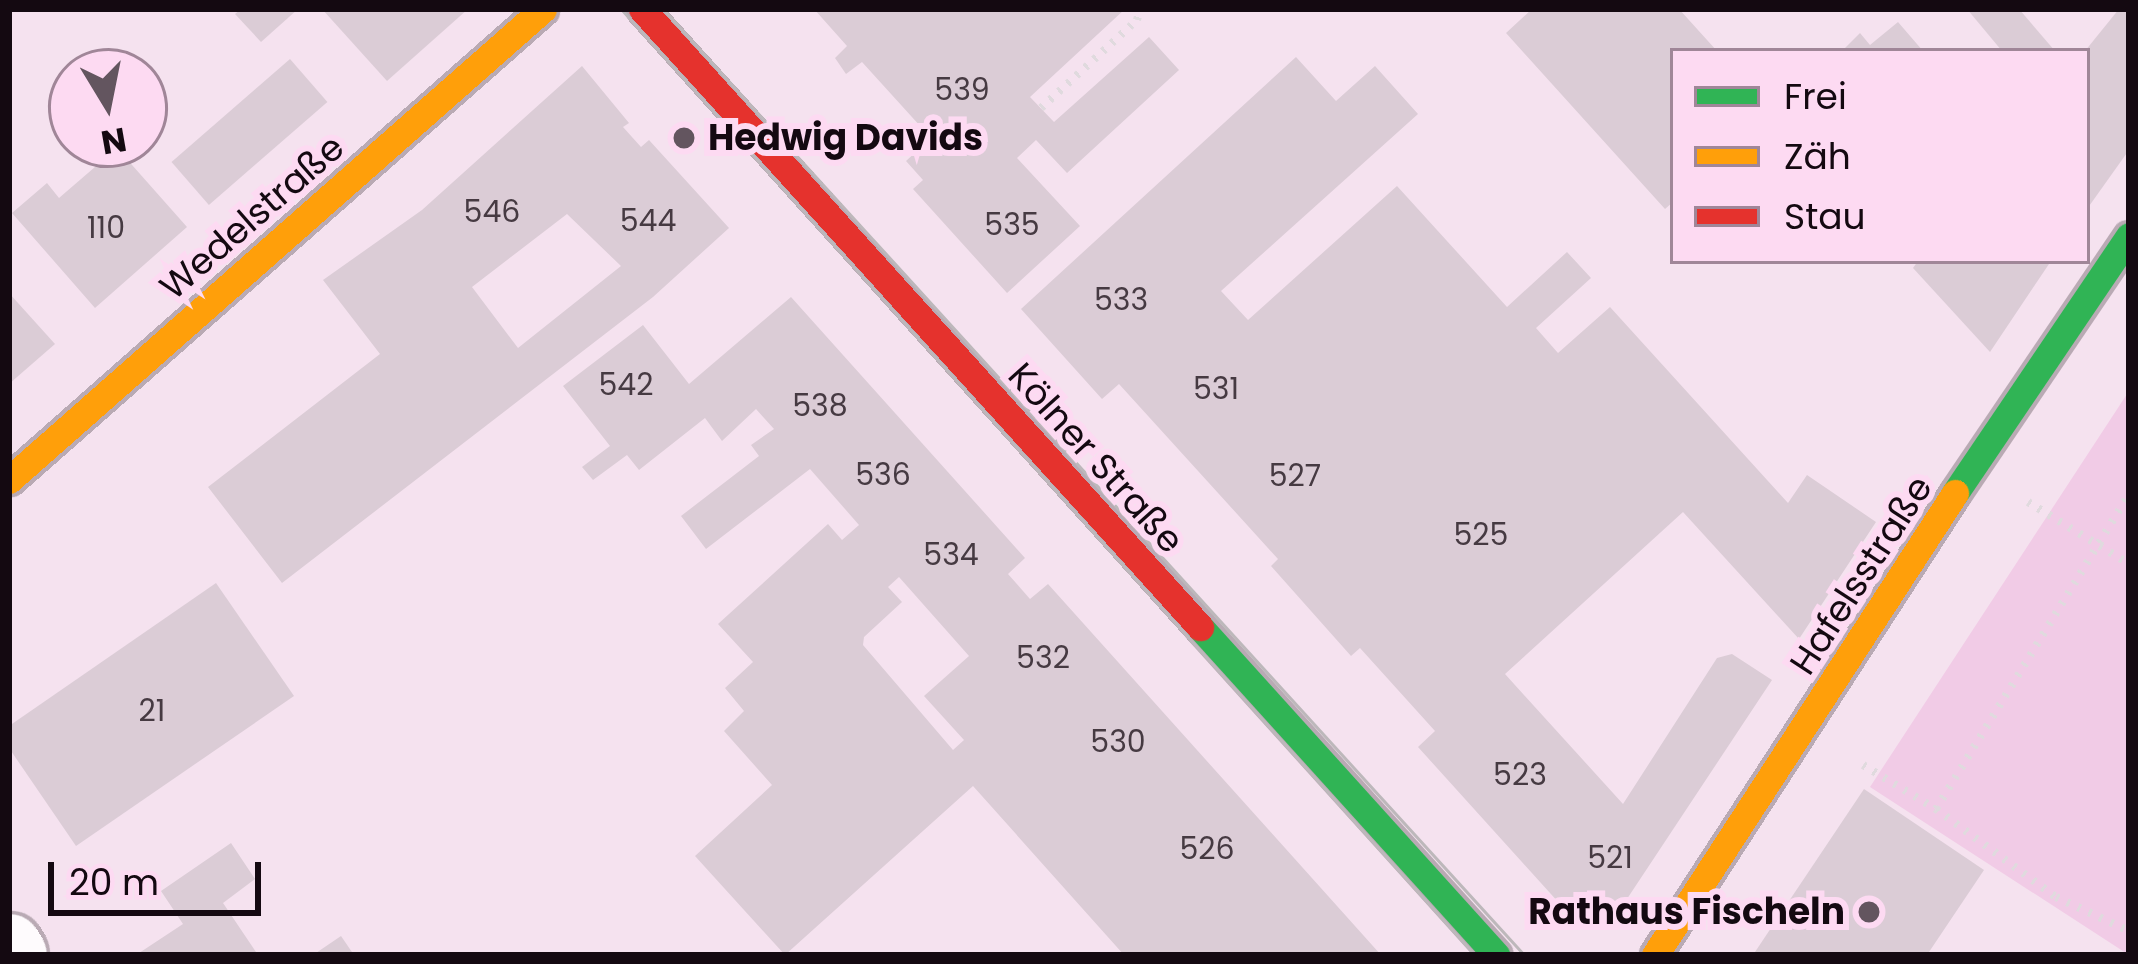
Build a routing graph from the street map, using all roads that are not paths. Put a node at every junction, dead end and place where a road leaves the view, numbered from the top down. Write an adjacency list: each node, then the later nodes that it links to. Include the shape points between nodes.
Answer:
1 (543, 9): 4 (main road, Wedelstraße)
2 (642, 9): 7 (main road, Kölner Straße)
3 (2129, 236): 8 (main road, Hafelsstraße)
4 (9, 480)
5 (9, 947): 6 (street)
6 (14, 955)
7 (1496, 955)
8 (1655, 955)

